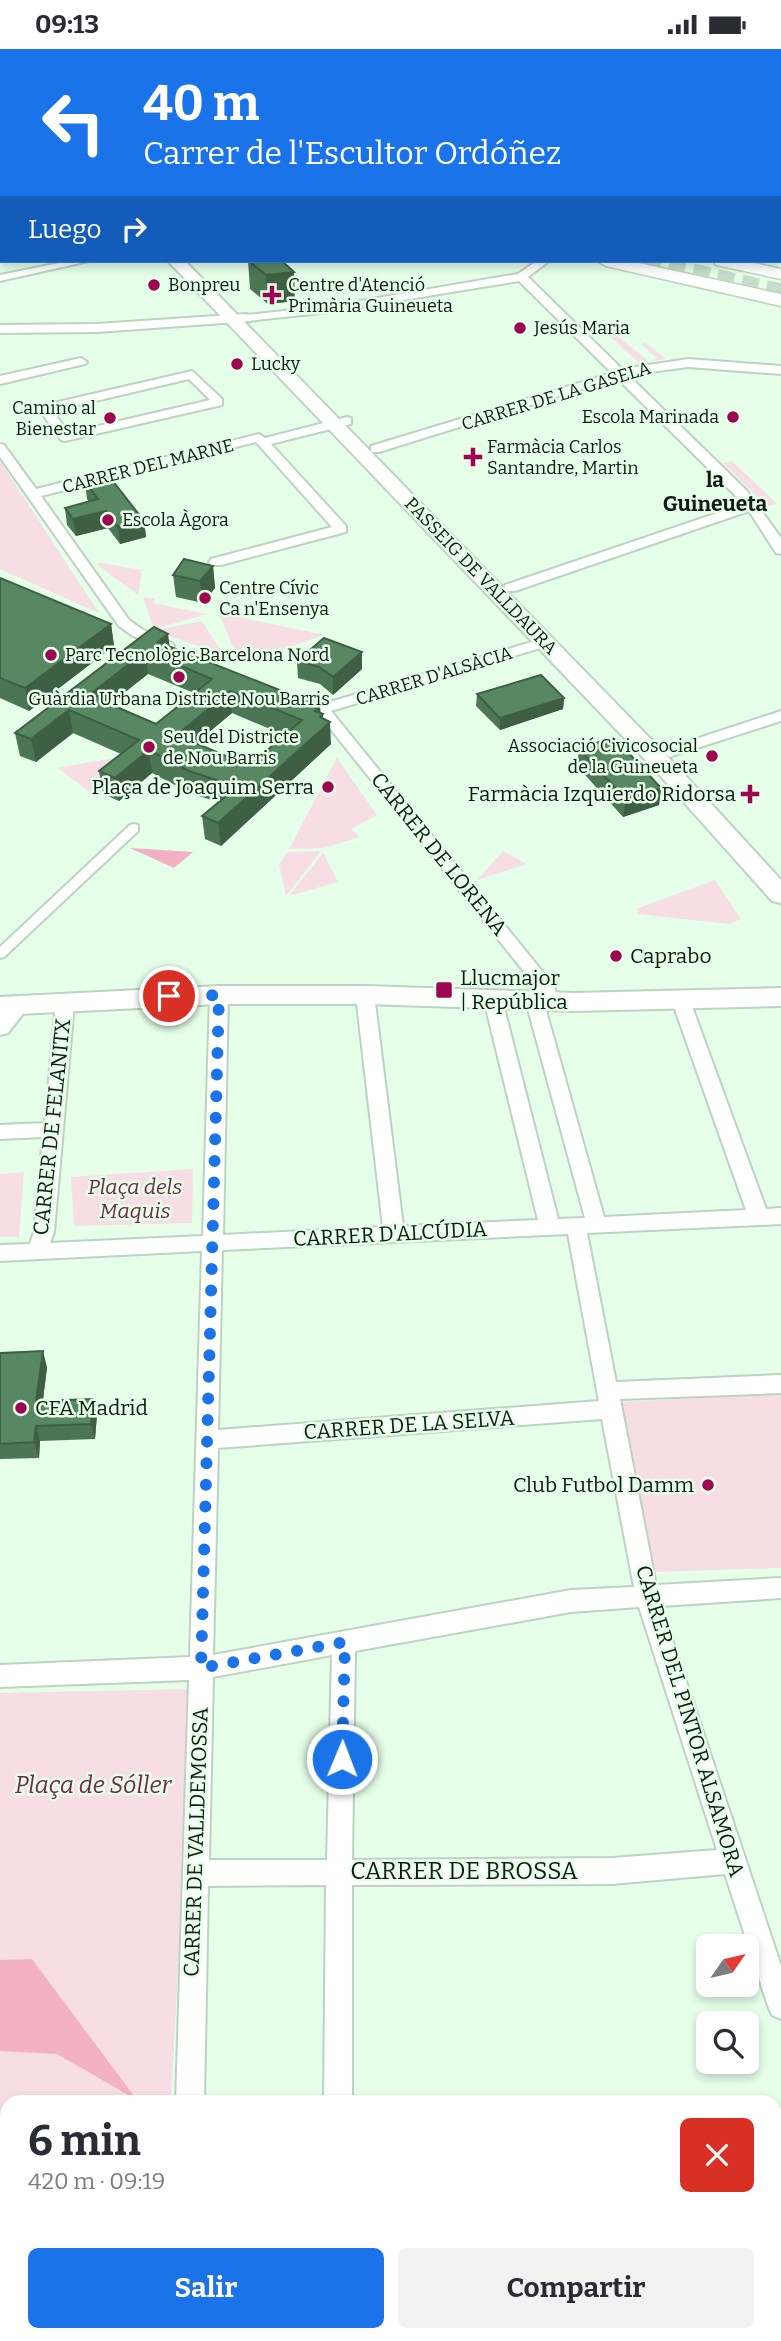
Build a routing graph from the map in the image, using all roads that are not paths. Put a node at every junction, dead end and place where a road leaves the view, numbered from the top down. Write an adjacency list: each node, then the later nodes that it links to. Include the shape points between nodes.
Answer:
1 (616, 49): 2 (street)
2 (660, 49)
3 (74, 263): 12 (street)
4 (178, 263): 14 (main road, PASSEIG DE VALLDAURA)
5 (193, 263): 14 (main road, PASSEIG DE VALLDAURA)
6 (541, 263): 11 (street)
7 (612, 263): 13 (highway)
8 (733, 263): 10 (highway)
9 (751, 263): 10 (street)
10 (781, 272)
11 (521, 277): 14 (street, via 330,309); 18 (street)
12 (0, 278)
13 (781, 302)
14 (239, 318): 15 (street); 20 (main road, PASSEIG DE VALLDAURA)
15 (0, 329)
16 (81, 362): 19 (street)
17 (781, 370): 18 (street, CARRER DE LA GASELA, via 688,363)
18 (619, 373): 24 (street, CARRER DE LA GASELA); 26 (street)
19 (0, 380)
20 (340, 422): 22 (street, CARRER DEL MARNE); 24 (main road, PASSEIG DE VALLDAURA); 30 (main road, PASSEIG DE VALLDAURA)
21 (64, 435): 21 (street, via 218,402 192,375 44,409)
22 (264, 443): 25 (street, CARRER DEL MARNE); 28 (street, via 341,529)
23 (0, 447): 25 (street)
24 (375, 449): 29 (main road, PASSEIG DE VALLDAURA)
25 (36, 498): 31 (street, via 124,623)
26 (752, 506): 27 (street); 29 (street)
27 (781, 550)
28 (216, 562)
29 (510, 588): 30 (main road, PASSEIG DE VALLDAURA)
30 (552, 640): 33 (street, CARRER D'ALSÀCIA); 35 (main road, PASSEIG DE VALLDAURA)
31 (177, 651)
32 (289, 696): 33 (street)
33 (322, 709): 45 (street, CARRER DE LORENA, via 545,986)
34 (781, 716): 35 (street)
35 (662, 754): 37 (main road, PASSEIG DE VALLDAURA); 38 (main road, PASSEIG DE VALLDAURA)
36 (134, 828): 39 (street)
37 (781, 871)
38 (781, 895)
39 (0, 954)
40 (219, 995): 41 (main road); 46 (main road); 56 (street, CARRER DE VALLDEMOSSA)
41 (365, 995): 43 (main road); 55 (street)
42 (781, 997): 44 (main road)
43 (493, 1000): 45 (main road); 54 (street)
44 (681, 1001): 45 (main road); 52 (street, via 756,1207)
45 (542, 1002): 53 (street, CARRER DE LORENA, via 595,1214)
46 (65, 1003): 47 (main road); 49 (street, CARRER DE FELANITX)
47 (9, 1006): 48 (street)
48 (0, 1027)
49 (55, 1129): 50 (street); 57 (street, CARRER DE FELANITX, via 44,1232)
50 (0, 1132)
51 (781, 1216): 52 (street, CARRER D'ALCÚDIA)
52 (756, 1218): 53 (street, CARRER D'ALCÚDIA)
53 (585, 1224): 54 (street, CARRER D'ALCÚDIA); 60 (street, CARRER DEL PINTOR ALSAMORA)
54 (550, 1227): 55 (street, CARRER D'ALCÚDIA)
55 (394, 1235): 56 (street, CARRER D'ALCÚDIA)
56 (212, 1243): 57 (street, CARRER D'ALCÚDIA); 61 (street, CARRER DE VALLDEMOSSA)
57 (37, 1251): 58 (street, CARRER D'ALCÚDIA)
58 (0, 1253)
59 (781, 1384): 60 (street, CARRER DE LA SELVA)
60 (609, 1400): 61 (street, CARRER DE LA SELVA); 63 (street, CARRER DEL PINTOR ALSAMORA)
61 (207, 1440): 65 (street, CARRER DE VALLDEMOSSA)
62 (781, 1588): 63 (street)
63 (647, 1597): 64 (street, via 572,1601); 67 (street, CARRER DEL PINTOR ALSAMORA)
64 (345, 1642): 65 (street); 68 (street)
65 (201, 1668): 66 (street); 69 (street, CARRER DE VALLDEMOSSA)
66 (0, 1675)
67 (733, 1861): 68 (street, CARRER DE BROSSA, via 612,1871); 70 (street, CARRER DEL PINTOR ALSAMORA)
68 (339, 1872): 69 (street, CARRER DE BROSSA); 72 (street)
69 (196, 1873): 71 (street, CARRER DE VALLDEMOSSA)
70 (781, 2006)
71 (190, 2095)
72 (338, 2095)

